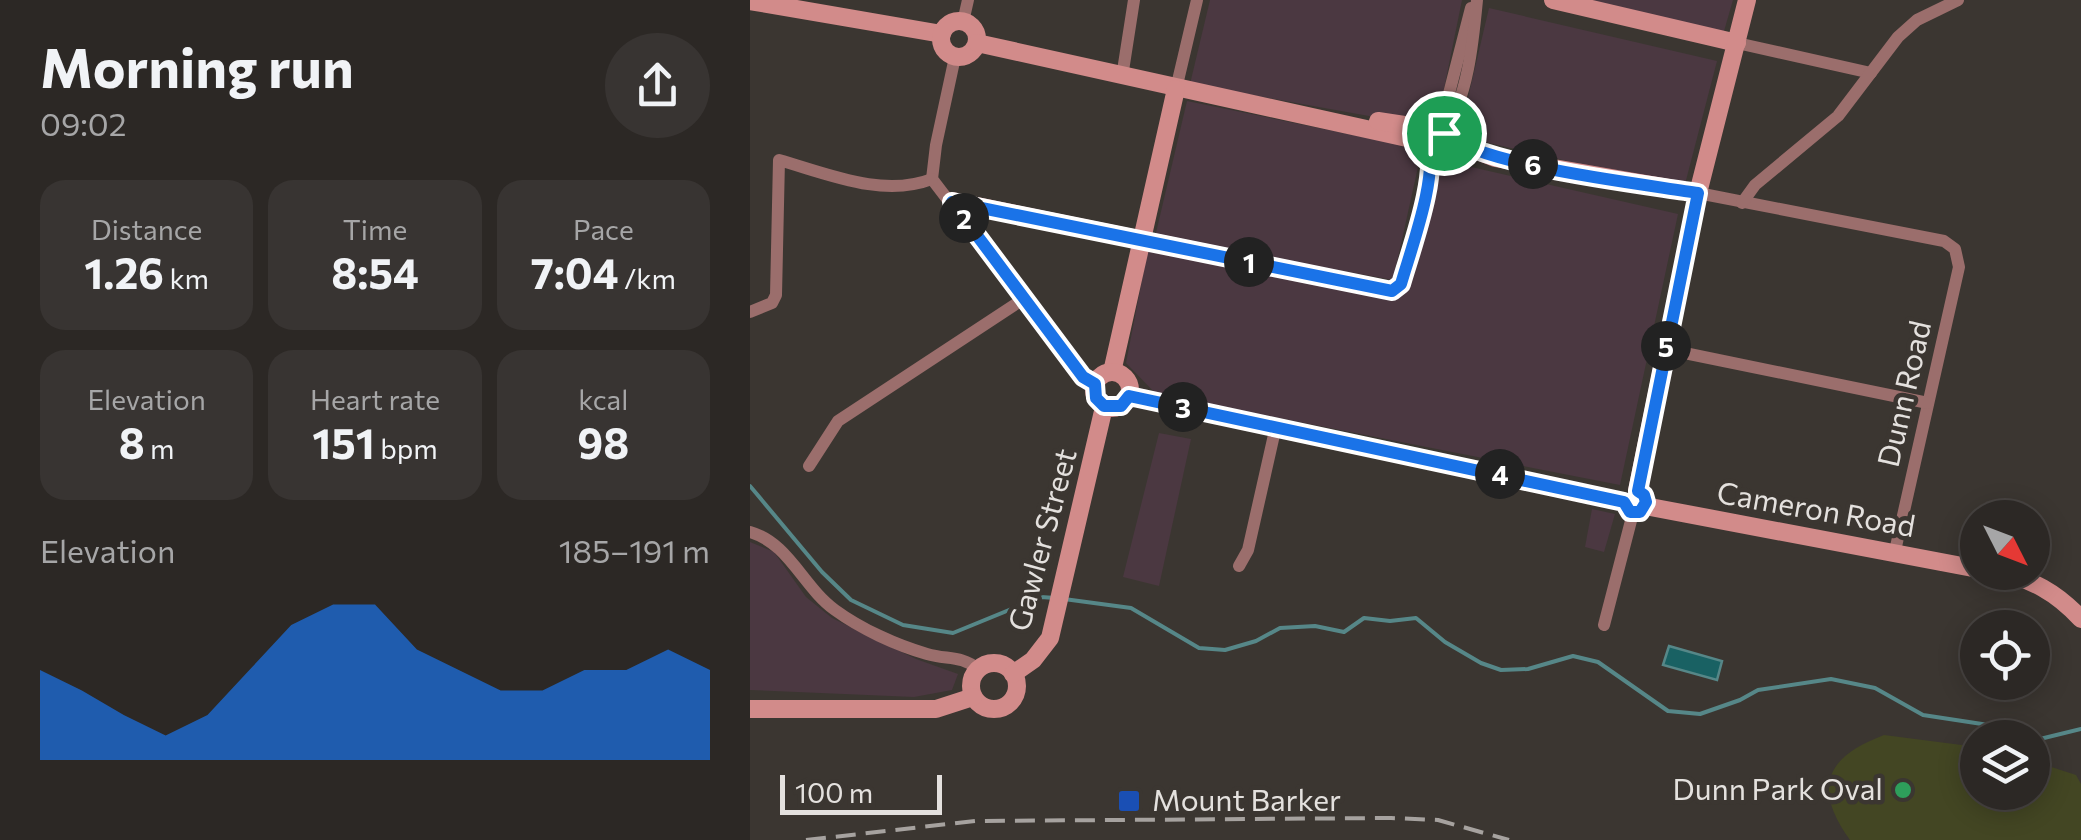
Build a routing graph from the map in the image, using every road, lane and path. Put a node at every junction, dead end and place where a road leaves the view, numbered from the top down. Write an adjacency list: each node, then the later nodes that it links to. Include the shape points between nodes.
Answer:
1 (968, 0): 9 (street)
2 (1134, 0): 15 (street)
3 (1196, 0): 16 (street)
4 (1475, 0): 18 (street, via 1474,35 1454,119)
5 (1553, 0): 11 (street)
6 (1747, 0): 11 (street)
7 (1958, 0): 14 (street, via 1916,20)
8 (750, 1): 10 (street)
9 (963, 22): 10 (street); 12 (street, via 975,31)
10 (942, 34): 13 (street, via 946,51)
11 (1737, 42): 14 (street); 21 (street)
12 (976, 43): 13 (street); 15 (street)
13 (956, 57): 20 (street)
14 (1871, 73): 23 (street, via 1838,116)
15 (1122, 76): 16 (street)
16 (1176, 89): 17 (street); 24 (street)
17 (1291, 113): 18 (street); 19 (street)
18 (1440, 128): 19 (street); 21 (street, via 1455,142 1495,158)
19 (1426, 142): 24 (street, via 1432,153 1426,188 1401,284 1392,291)
20 (932, 179): 22 (street); 26 (street, via 915,186 868,184 780,160 776,295)
21 (1698, 193): 23 (street); 27 (street)
22 (952, 202): 24 (street); 25 (street)
23 (1742, 203): 31 (street, Dunn Road, via 1944,241 1956,249 1959,267)
24 (1141, 240): 28 (street)
25 (1024, 298): 29 (street); 34 (street, via 838,421)
26 (750, 312)
27 (1666, 349): 31 (street); 35 (street)
28 (1112, 372): 29 (street); 30 (street, via 1125,378)
29 (1095, 384): 32 (street)
30 (1129, 396): 32 (street, via 1121,406); 33 (street, Cameron Road)
31 (1928, 403): 37 (street, Dunn Road)
32 (1104, 406): 44 (street, Gawler Street, via 1050,638)
33 (1276, 426): 35 (street, Cameron Road); 39 (street)
34 (809, 466)
35 (1635, 503): 37 (street, Cameron Road); 42 (street)
36 (750, 532): 43 (street, via 767,536 837,612 910,649 960,658)
37 (1895, 551): 38 (street, Cameron Road)
38 (1960, 565)
39 (1239, 566)
40 (2047, 590): 41 (street)
41 (2081, 619)
42 (1604, 625)
43 (978, 669): 44 (street, via 997,663); 45 (street, via 970,685)
44 (1014, 674): 45 (street, via 1015,695 1004,707 986,708)
45 (973, 698): 46 (street, via 936,709)
46 (750, 710)

